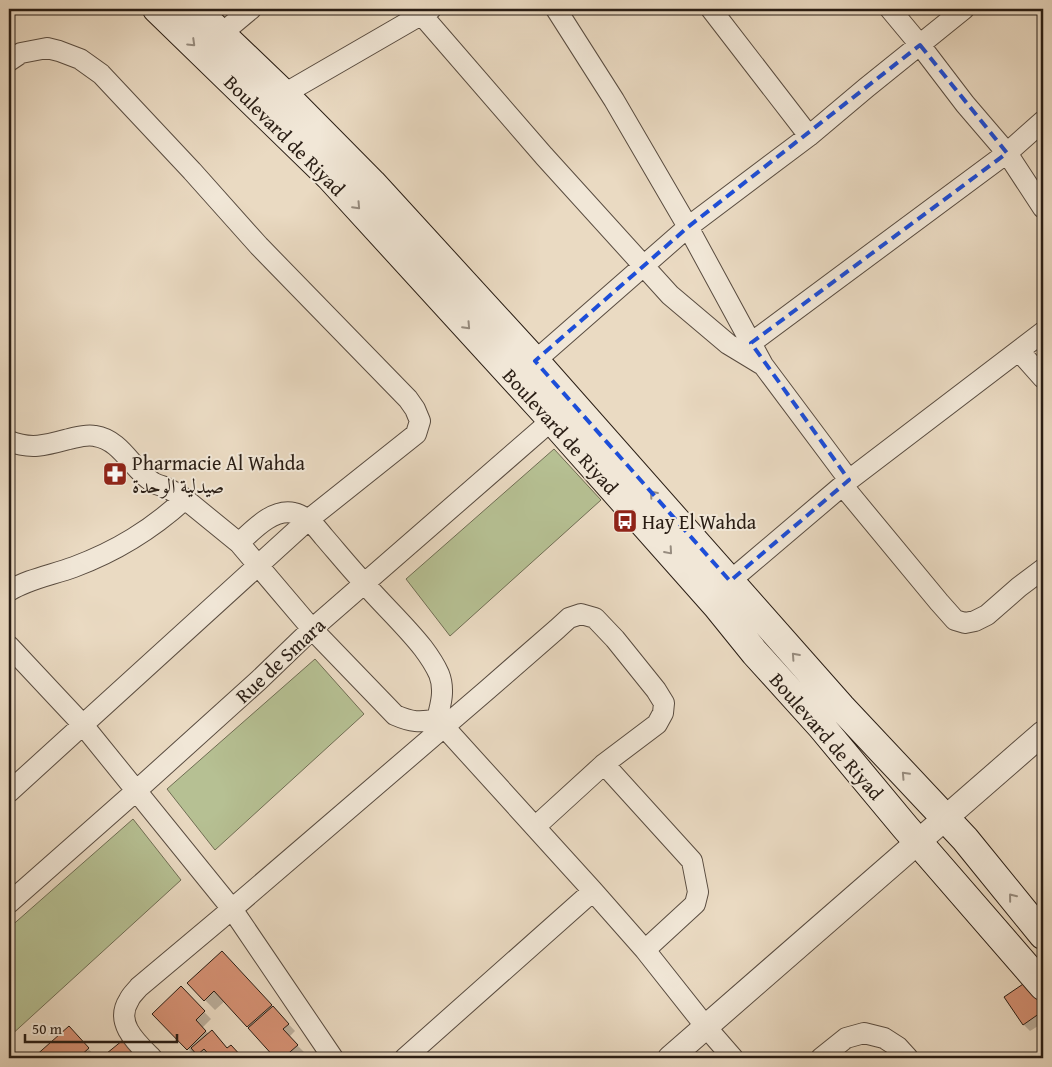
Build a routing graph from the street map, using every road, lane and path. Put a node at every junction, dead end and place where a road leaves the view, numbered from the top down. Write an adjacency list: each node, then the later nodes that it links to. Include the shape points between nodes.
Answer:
1 (157, 9): 25 (main road, Boulevard de Riyad, one-way to 25, via 330,177)
2 (194, 9): 9 (main road, Boulevard de Riyad)
3 (251, 9): 9 (street)
4 (556, 9): 17 (street)
5 (711, 9): 14 (street)
6 (890, 9): 10 (street)
7 (964, 9): 10 (street)
8 (426, 12): 12 (street); 18 (street, via 544,156)
9 (221, 34): 12 (main road, Boulevard de Riyad)
10 (920, 45): 14 (street); 15 (street)
11 (9, 60): 29 (street, via 21,53 47,48 80,59 101,74 259,246 408,399 420,421 416,434)
12 (284, 94): 22 (main road, Boulevard de Riyad, via 372,183)
13 (1043, 121): 15 (street)
14 (809, 136): 17 (street)
15 (1007, 153): 16 (street); 20 (street)
16 (1043, 208)
17 (688, 227): 18 (street); 20 (street)
18 (644, 266): 22 (street); 23 (street, via 688,311 728,344)
19 (1043, 332): 21 (street)
20 (751, 343): 23 (street)
21 (1019, 350): 24 (street); 27 (street)
22 (535, 360): 33 (main road, Boulevard de Riyad, one-way to 22)
23 (763, 365): 27 (street)
24 (1043, 378)
25 (552, 420): 34 (street, Rue de Smara); 46 (main road, Boulevard de Riyad, one-way to 46, via 711,599)
26 (9, 441): 28 (street, via 32,446 49,445 84,435 104,438 115,444 154,483)
27 (846, 483): 32 (street, via 955,620 965,623 987,615); 33 (street)
28 (185, 499): 30 (street); 35 (street, via 148,530 125,544 74,567 30,580)
29 (308, 520): 30 (street, via 296,513 282,513); 31 (street); 34 (street)
30 (239, 543): 31 (street)
31 (258, 566): 36 (street); 39 (street)
32 (1043, 569)
33 (730, 581): 44 (main road, Boulevard de Riyad, one-way to 33, via 841,708)
34 (364, 584): 36 (street, Rue de Smara); 38 (street, via 412,633 432,660 442,690)
35 (9, 592)
36 (312, 629): 38 (street, via 395,715 415,722); 42 (street, Rue de Smara)
37 (9, 646): 39 (street)
38 (441, 723): 41 (street, via 570,618 582,614 595,618 602,625 664,703 657,724); 45 (street); 49 (street)
39 (83, 725): 42 (street); 43 (street)
40 (1043, 733): 44 (street)
41 (604, 764): 45 (street); 51 (street, via 692,862 698,892 695,904)
42 (136, 791): 48 (street, Rue de Smara); 49 (street)
43 (9, 792)
44 (945, 819): 46 (street); 50 (main road, Boulevard de Riyad, one-way to 44)
45 (535, 827): 47 (street)
46 (918, 842): 52 (main road, Boulevard de Riyad); 53 (street)
47 (593, 891): 51 (street); 56 (street)
48 (9, 903)
49 (232, 909): 54 (street, via 139,987 128,1000 123,1014 126,1026); 55 (street)
50 (1043, 935)
51 (645, 950): 53 (street)
52 (1043, 986)
53 (706, 1027): 57 (street); 58 (street)
54 (152, 1058)
55 (333, 1058)
56 (405, 1058)
57 (670, 1058)
58 (733, 1058)
59 (821, 1058): 60 (street, via 846,1038 864,1034 884,1038)
60 (908, 1058)

